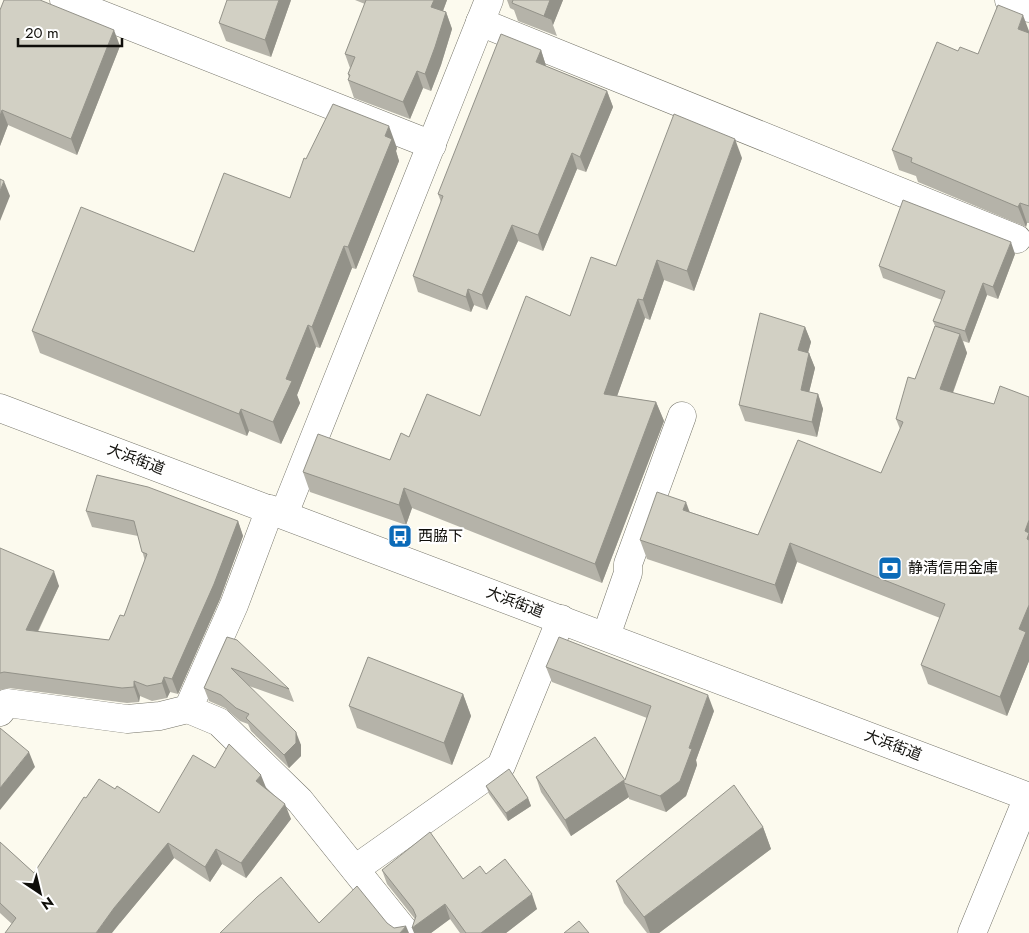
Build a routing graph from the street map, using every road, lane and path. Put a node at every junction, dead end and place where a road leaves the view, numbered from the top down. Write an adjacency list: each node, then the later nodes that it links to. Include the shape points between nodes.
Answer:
1 (64, 0): 5 (street)
2 (1009, 0): 3 (street)
3 (1029, 8)
4 (484, 11): 5 (street); 6 (street)
5 (432, 145): 9 (street)
6 (1017, 239)
7 (0, 408): 9 (street, 大浜街道)
8 (682, 416): 11 (street, via 628,564 628,573)
9 (277, 512): 10 (street, 大浜街道); 13 (street)
10 (561, 619): 11 (street, 大浜街道); 15 (street, via 501,766)
11 (606, 636): 14 (street, 大浜街道)
12 (2, 705): 13 (street, via 127,719)
13 (188, 709): 15 (street, via 220,722 300,801)
14 (1027, 791): 17 (street)
15 (355, 869): 16 (street)
16 (406, 933)
17 (972, 933)

